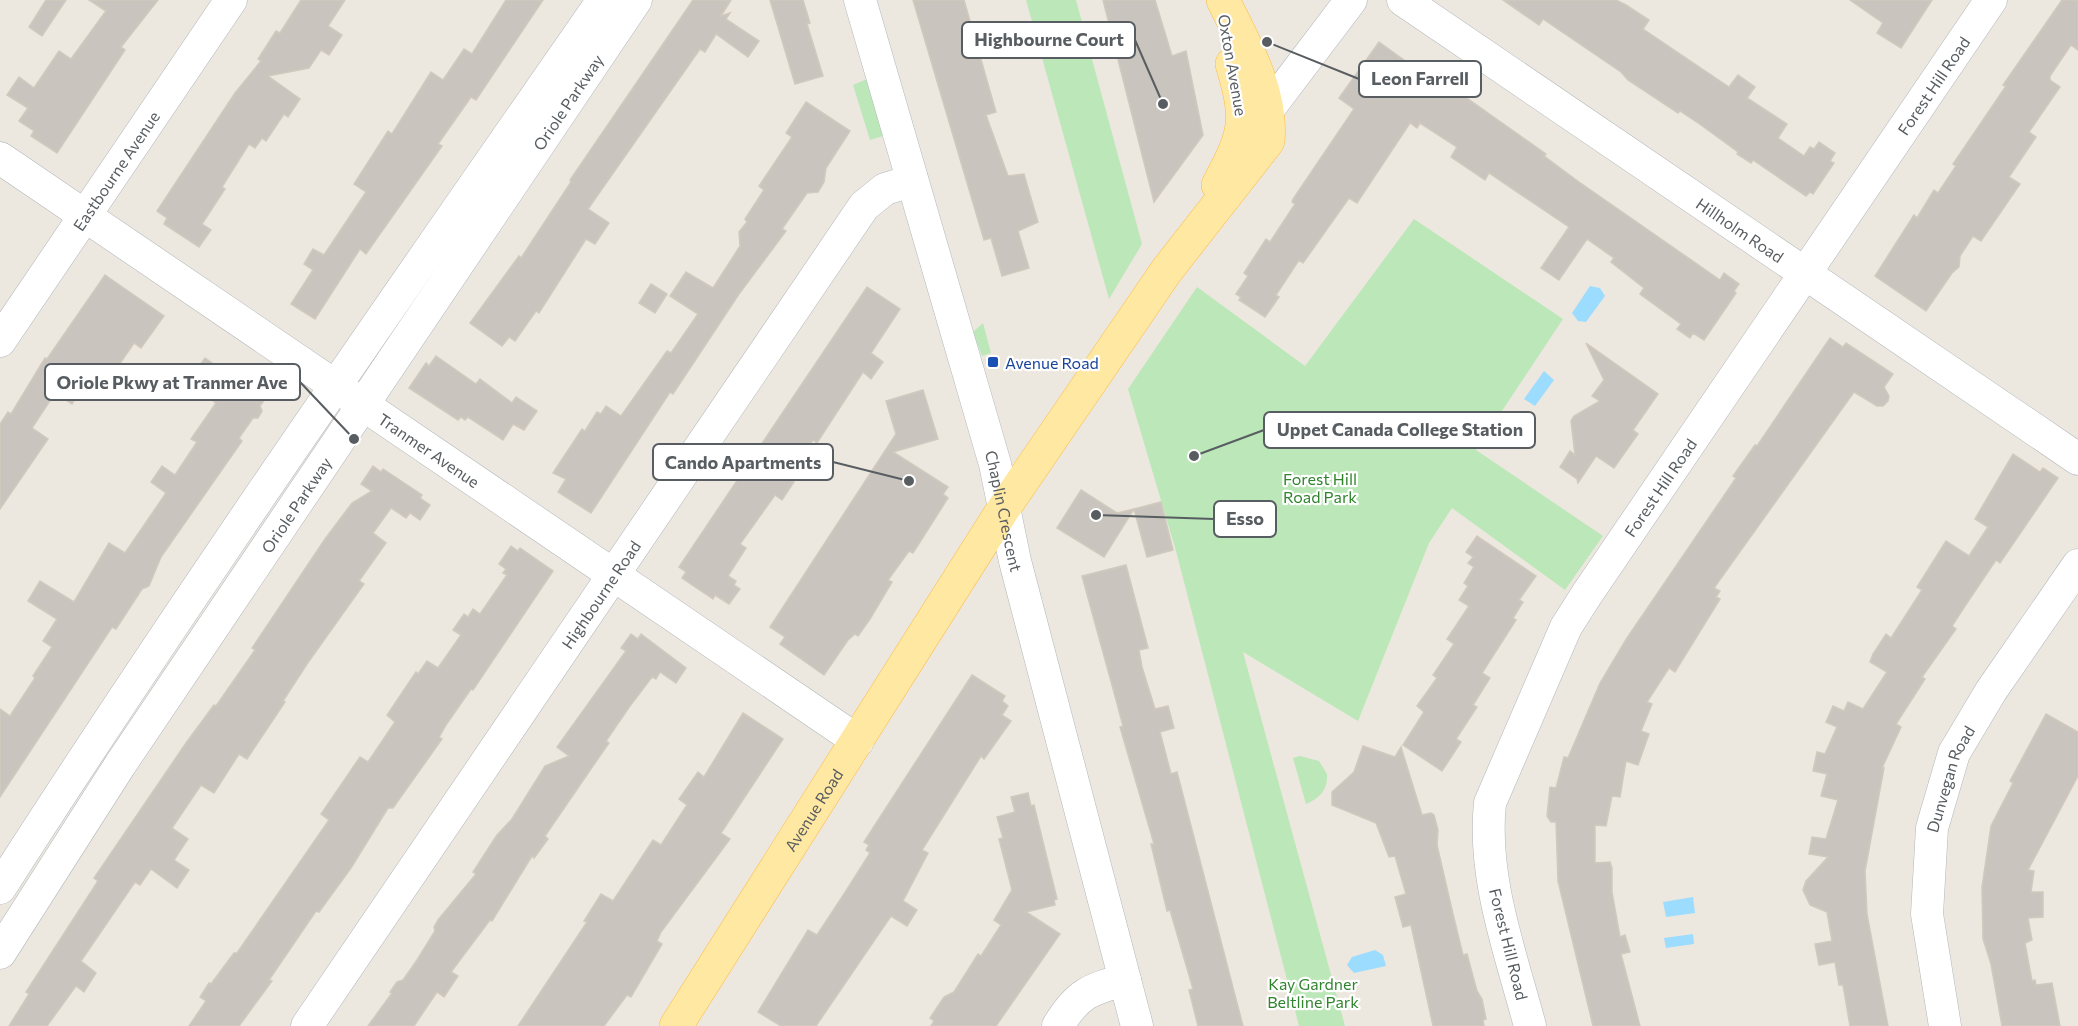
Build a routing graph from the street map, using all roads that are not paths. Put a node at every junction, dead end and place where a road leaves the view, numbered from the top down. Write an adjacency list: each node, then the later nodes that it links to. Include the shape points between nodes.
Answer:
1 (231, 0): 13 (street, Eastbourne Avenue)
2 (603, 0): 17 (street, Oriole Parkway)
3 (636, 0): 18 (street, Oriole Parkway)
4 (860, 0): 12 (street, Chaplin Crescent)
5 (1223, 0): 9 (main road, Oxton Avenue, via 1246,49); 11 (main road, Oxton Avenue, via 1228,51 1244,115 1243,133)
6 (1403, 0): 15 (street, Hillholm Road)
7 (1991, 0): 15 (street, Forest Hill Road)
8 (1346, 8): 9 (street, Avenue Road, via 1296,103)
9 (1268, 125): 11 (street, Avenue Road); 14 (main road, Avenue Road)
10 (0, 158): 13 (street, Tranmer Avenue)
11 (1230, 163): 14 (main road, Avenue Road)
12 (911, 181): 20 (street, Chaplin Crescent, via 995,464); 22 (street, Highbourne Road, via 885,189 864,206)
13 (86, 216): 16 (street, Eastbourne Avenue); 17 (street, Tranmer Avenue)
14 (1193, 237): 20 (main road, Avenue Road)
15 (1805, 273): 19 (street, Hillholm Road); 31 (street, Forest Hill Road, via 1566,627 1490,803 1487,852)
16 (0, 341)
17 (334, 387): 18 (street, Tranmer Avenue); 24 (street, Oriole Parkway, via 97,737)
18 (361, 405): 22 (street, Tranmer Avenue); 25 (street, Oriole Parkway, via 120,765)
19 (2078, 459)
20 (1004, 508): 23 (main road, Avenue Road); 26 (street, Chaplin Crescent)
21 (2078, 565): 32 (street, Dunvegan Road, via 1991,691 1954,753 1932,828 1927,914)
22 (613, 576): 23 (street, Tranmer Avenue); 27 (street, Highbourne Road)
23 (858, 741): 28 (main road, Avenue Road)
24 (0, 888)
25 (0, 953)
26 (1125, 980): 29 (street, via 1080,997); 30 (street, Chaplin Crescent)
27 (306, 1026)
28 (675, 1026)
29 (1058, 1026)
30 (1137, 1026)
31 (1530, 1026)
32 (1945, 1026)

